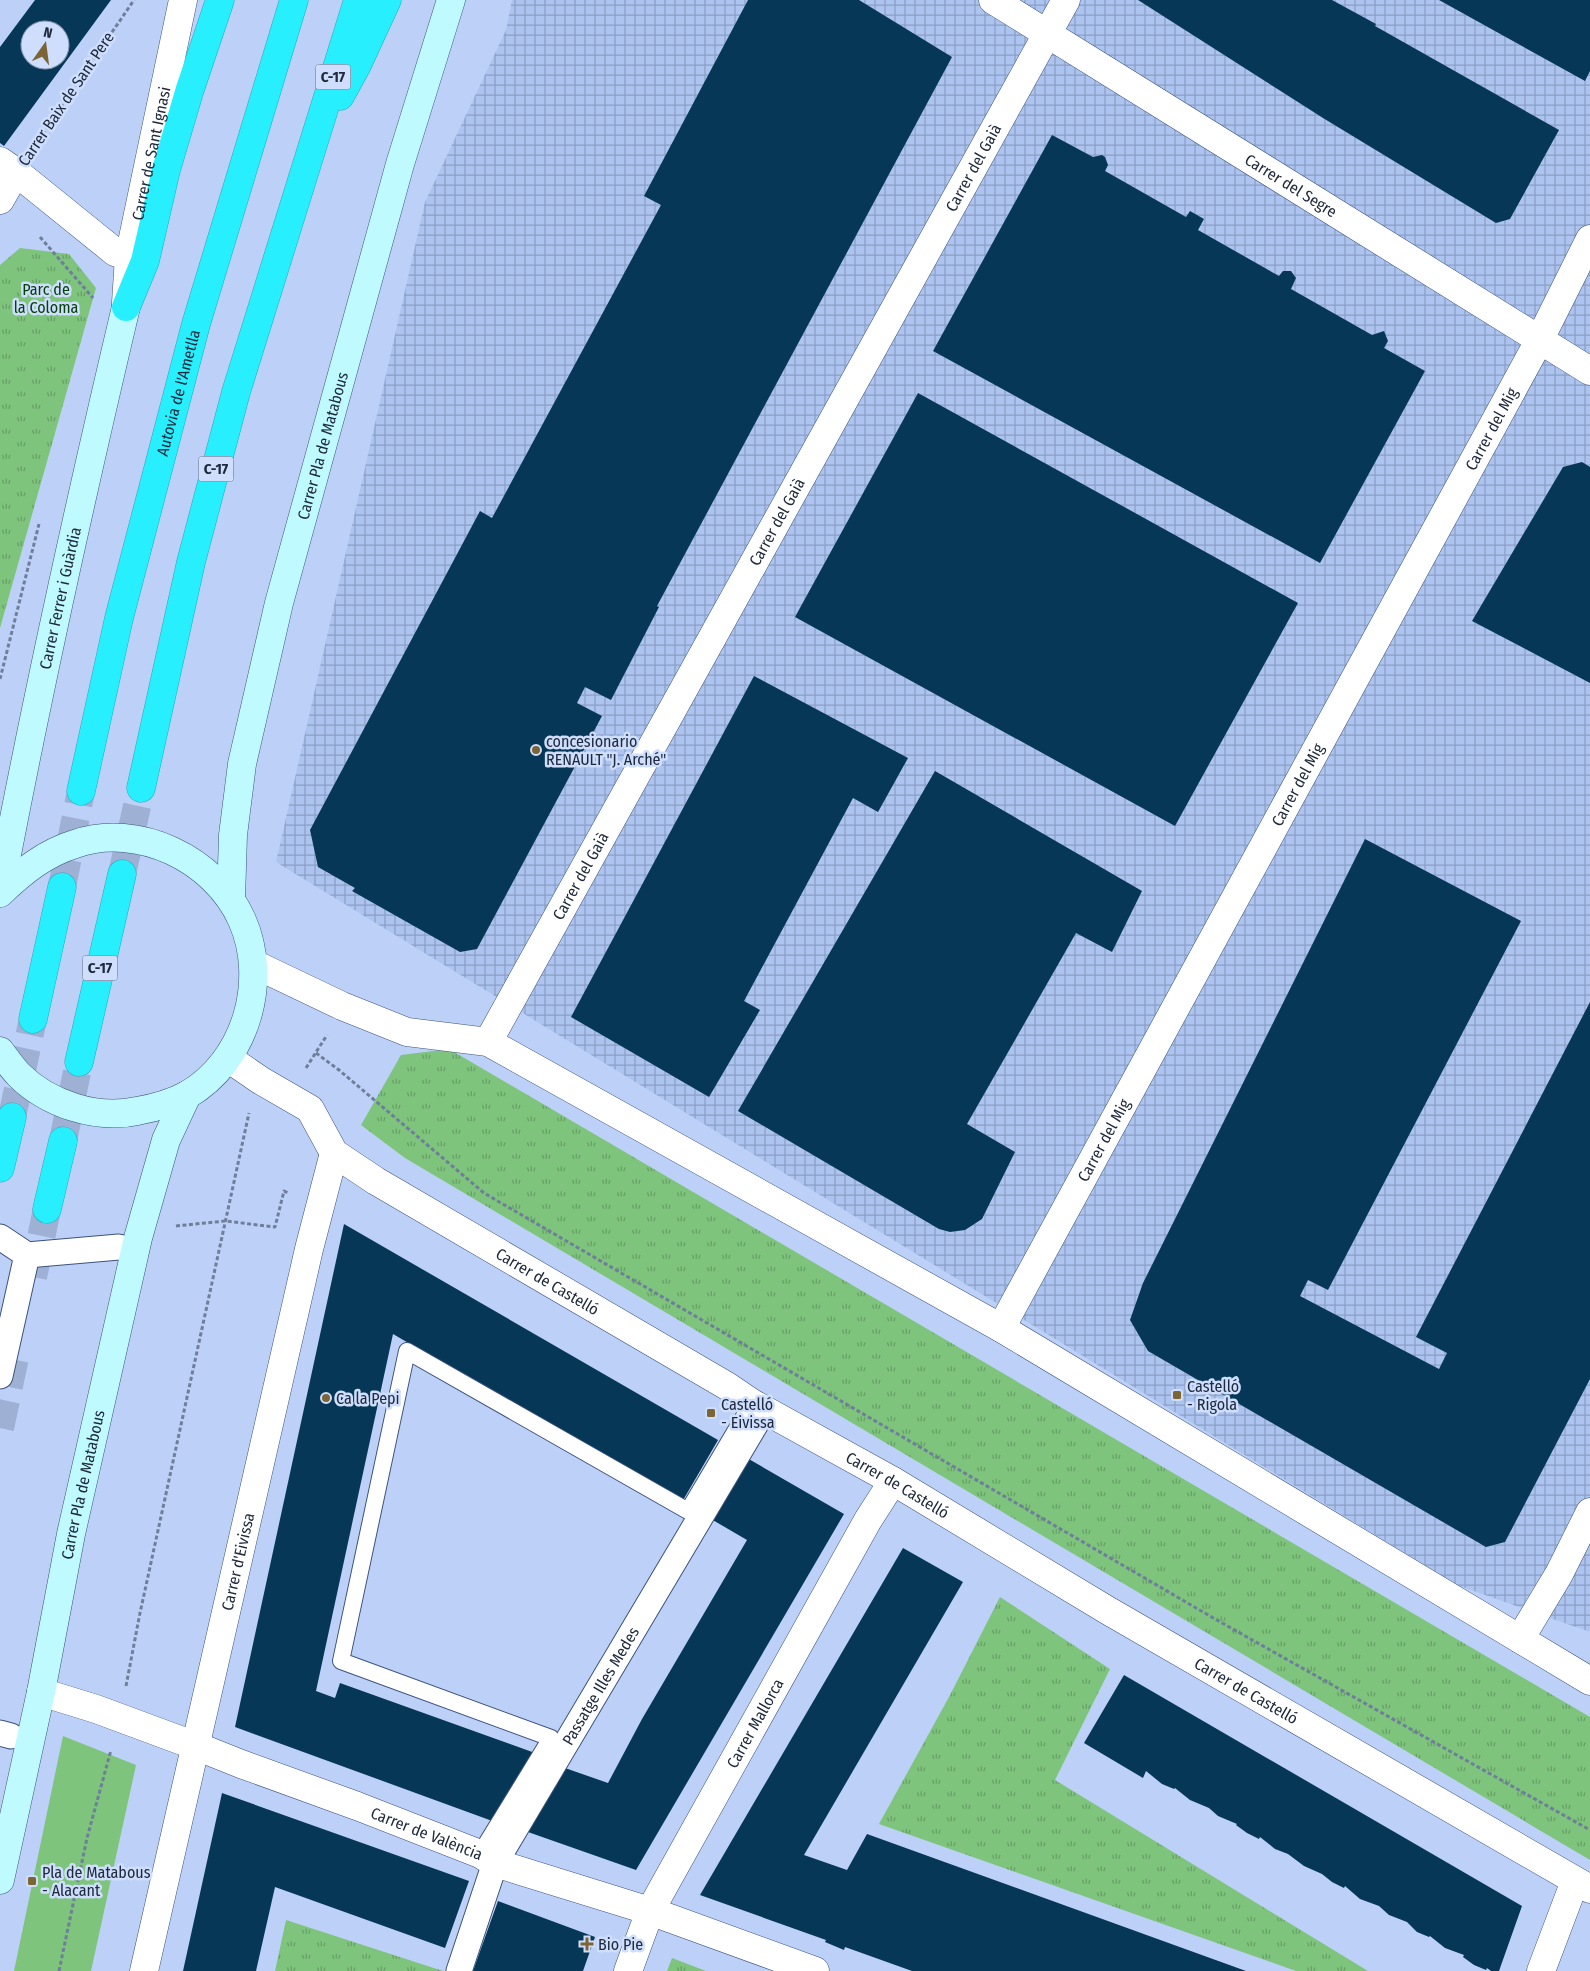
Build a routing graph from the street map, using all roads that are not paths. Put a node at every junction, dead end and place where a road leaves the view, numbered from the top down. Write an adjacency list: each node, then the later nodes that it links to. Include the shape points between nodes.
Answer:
1 (183, 0): 13 (street, Carrer de Sant Ignasi)
2 (220, 0): 14 (highway, via 166,170 145,261)
3 (294, 0): 18 (highway, Autovia de l'Ametlla, via 196,324 122,609)
4 (358, 0): 10 (highway, C-17)
5 (387, 0): 10 (highway, via 357,65)
6 (450, 0): 22 (main road, Carrer Pla de Matabous, via 400,164 279,603 242,764 233,835)
7 (993, 0): 9 (street, Carrer del Segre)
8 (1066, 0): 9 (street, Carrer del Gaià)
9 (1047, 35): 15 (street, Carrer del Segre); 25 (street, Carrer del Gaià)
10 (308, 154): 17 (highway, C-17, via 236,392 194,552)
11 (5, 182): 13 (street)
12 (1590, 239): 15 (street, Carrer del Mig)
13 (128, 257): 14 (street, Carrer de Sant Ignasi)
14 (126, 307): 21 (main road, Carrer Ferrer i Guàrdia, via 24,762)
15 (1540, 339): 16 (street, Carrer del Segre); 38 (street, Carrer del Mig)
16 (1590, 371)
17 (141, 788)
18 (81, 791)
19 (122, 874): 28 (highway, C-17)
20 (62, 886): 24 (highway)
21 (0, 892): 22 (main road, via 44,858 76,843 110,838 146,841 179,853 207,873)
22 (231, 899): 23 (main road, via 250,941)
23 (254, 964): 25 (street, via 342,1006 407,1032); 27 (main road, via 253,997 244,1029)
24 (33, 1019)
25 (488, 1042): 38 (street)
26 (0, 1051): 29 (main road, via 19,1075 50,1098 86,1111 124,1114 156,1107)
27 (228, 1058): 29 (main road); 32 (street, Carrer de Castelló, via 310,1109)
28 (79, 1062)
29 (187, 1095): 45 (main road, Carrer Pla de Matabous, via 159,1161 138,1238 71,1534)
30 (12, 1117): 33 (highway)
31 (63, 1140): 34 (highway)
32 (334, 1153): 40 (street, Carrer de Castelló, via 376,1182); 46 (street, Carrer d'Eivissa, via 309,1249)
33 (0, 1168)
34 (48, 1209)
35 (0, 1237): 37 (street)
36 (119, 1247): 37 (street)
37 (27, 1255): 39 (street)
38 (1001, 1328): 43 (street)
39 (0, 1376)
40 (758, 1406): 41 (street, Carrer de Castelló); 47 (street, Passatge Illes Medes); 47 (lane, via 688,1511 407,1350 341,1661 551,1738)
41 (893, 1481): 49 (street, Carrer de Castelló, via 1107,1610); 50 (street, Carrer Mallorca, via 868,1520)
42 (1590, 1512): 43 (street, via 1559,1574)
43 (1520, 1639): 44 (street)
44 (1590, 1681)
45 (41, 1692): 46 (street, Carrer de València); 48 (main road, Carrer Pla de Matabous)
46 (196, 1746): 47 (street, Carrer de València); 51 (street, Carrer d'Eivissa)
47 (487, 1858): 50 (street, Carrer de València); 52 (street, Passatge Illes Medes)
48 (0, 1880)
49 (1583, 1885): 55 (street)
50 (650, 1911): 53 (street, Carrer Mallorca); 54 (street, Carrer de València)
51 (144, 1971)
52 (458, 1971)
53 (628, 1971)
54 (815, 1971)
55 (1541, 1971)

